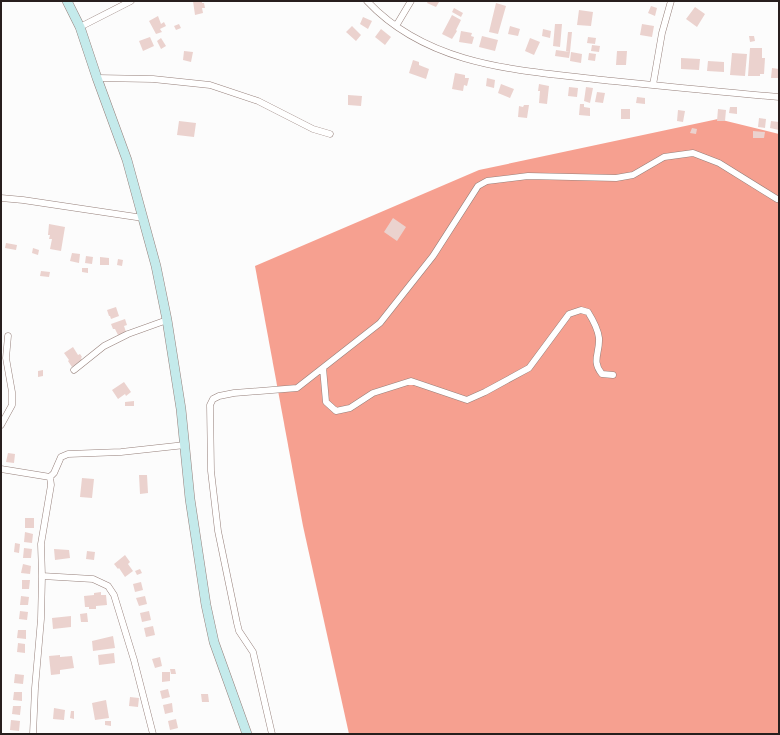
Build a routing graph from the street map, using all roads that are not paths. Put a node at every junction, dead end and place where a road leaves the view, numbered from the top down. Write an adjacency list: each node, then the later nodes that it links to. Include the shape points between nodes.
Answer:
1 (67, 1): 6 (main road)
2 (131, 1): 6 (street)
3 (367, 1): 7 (street)
4 (411, 1): 7 (street)
5 (671, 1): 9 (street, via 662,33)
6 (80, 26): 8 (main road)
7 (396, 26): 9 (street, via 416,40 434,48 480,63 539,73)
8 (97, 78): 11 (street, via 153,79 210,85 258,101 313,129); 14 (main road)
9 (653, 85): 10 (street)
10 (779, 96)
11 (330, 134)
12 (1, 198): 14 (street)
13 (777, 198): 17 (street, via 719,163 693,153 664,157 633,175 616,178 528,176 487,181 478,186 433,256 380,323)
14 (143, 218): 15 (main road)
15 (167, 320): 18 (street, via 104,346); 21 (main road)
16 (8, 336): 20 (street, via 6,358 12,405)
17 (323, 368): 19 (street, via 326,402 336,411 350,408 373,393 411,381 467,400 529,368 570,314 581,310 588,312 595,323 599,338 597,368 602,374); 28 (street, via 297,388 234,393 219,396 210,404 211,471 218,531 239,631 253,652)
18 (74, 370)
19 (613, 376)
20 (1, 425)
21 (185, 445): 23 (street, via 64,455); 27 (main road, via 190,499 212,634)
22 (1, 469): 23 (street)
23 (50, 477): 24 (street, via 51,485 41,544)
24 (42, 576): 25 (street); 26 (street, via 93,579 108,586 114,595 134,660)
25 (33, 734)
26 (152, 734)
27 (247, 734)
28 (272, 734)

